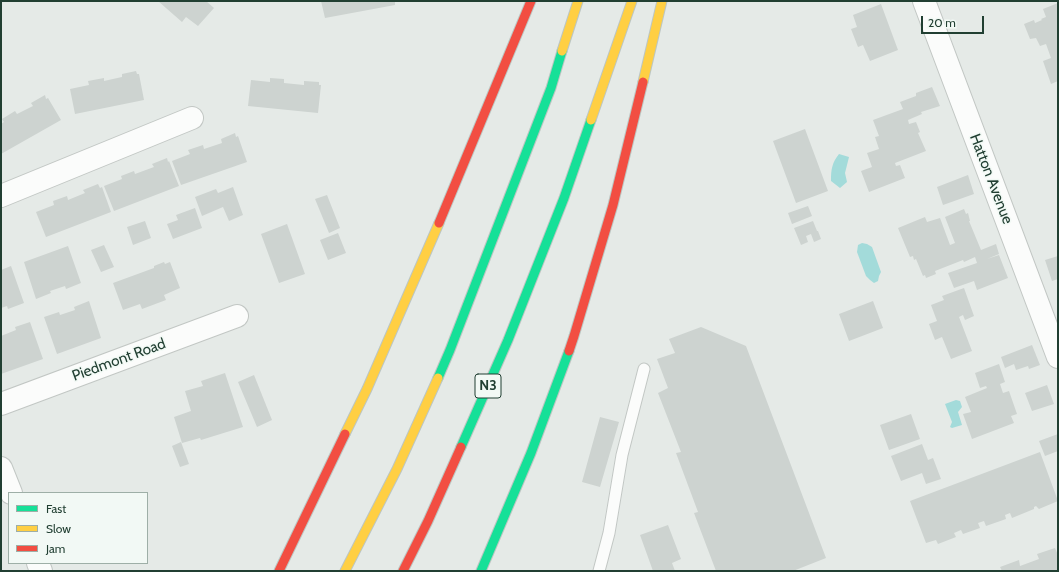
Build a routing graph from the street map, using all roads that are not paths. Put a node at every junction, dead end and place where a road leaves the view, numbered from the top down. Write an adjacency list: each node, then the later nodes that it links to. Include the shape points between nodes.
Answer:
1 (531, 1): 14 (highway, via 433,238 367,389)
2 (578, 1): 15 (highway, via 551,88 450,350 397,469)
3 (632, 1): 16 (highway, N3, via 564,198 508,340 428,521)
4 (662, 1): 17 (highway, via 613,205 574,336 531,453)
5 (924, 1): 9 (street, Hatton Avenue)
6 (192, 118): 7 (street)
7 (1, 196)
8 (237, 316): 11 (street, Piedmont Road)
9 (1058, 357)
10 (644, 369): 18 (lane, via 622,455 609,533)
11 (1, 404)
12 (1, 468): 13 (street)
13 (11, 492)
14 (279, 571)
15 (345, 571)
16 (403, 571)
17 (481, 571)
18 (599, 571)

